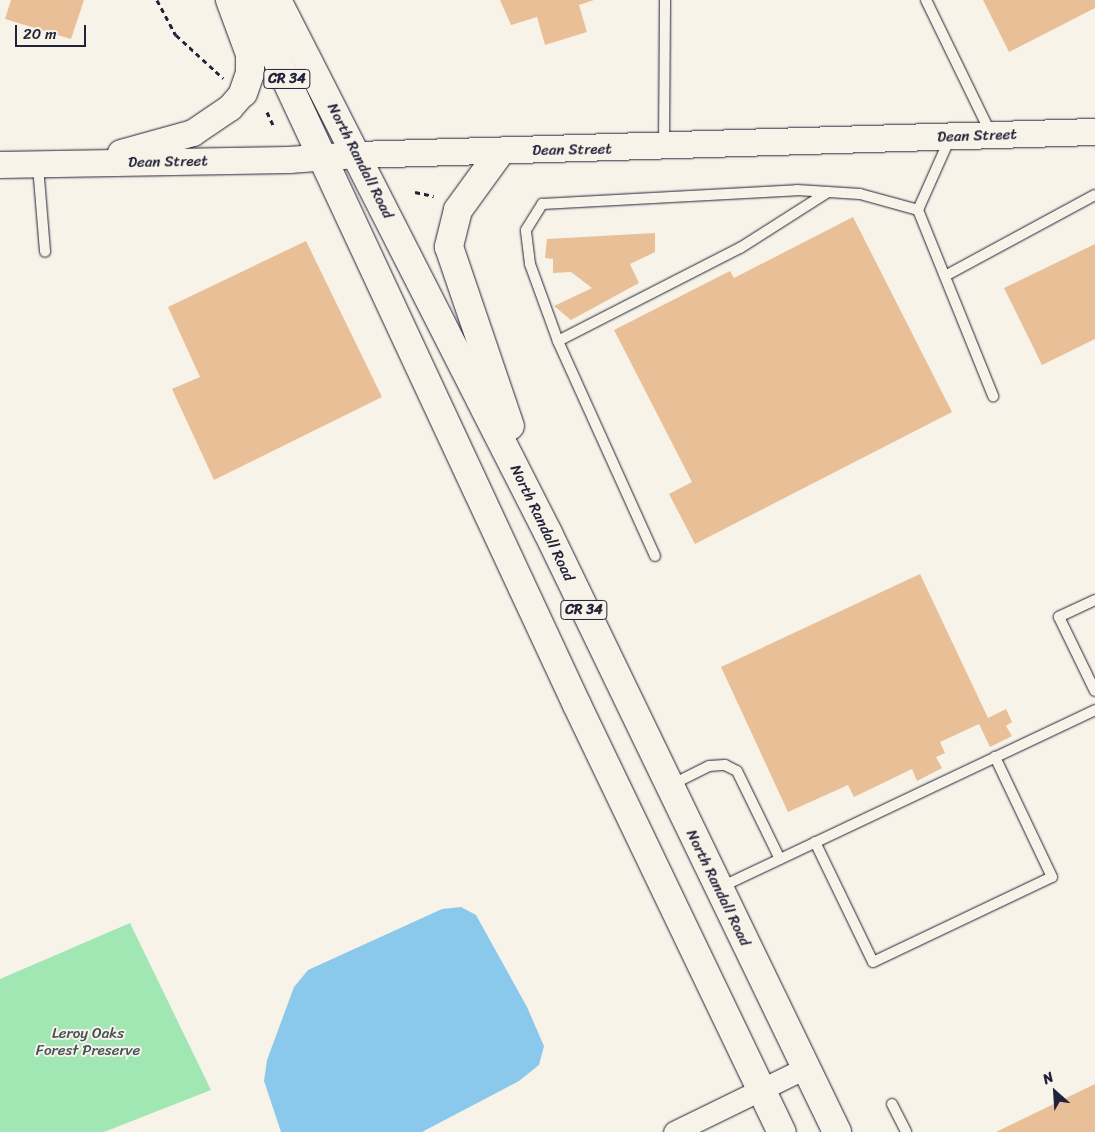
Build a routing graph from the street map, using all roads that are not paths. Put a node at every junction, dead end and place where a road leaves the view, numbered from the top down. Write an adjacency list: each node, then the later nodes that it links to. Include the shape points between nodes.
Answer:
1 (230, 0): 6 (main road, CR 34, via 250,54 250,73)
2 (249, 0): 13 (main road, North Randall Road / CR 34)
3 (277, 0): 12 (main road, North Randall Road / CR 34)
4 (665, 0): 10 (lane)
5 (926, 0): 8 (lane)
6 (243, 93): 14 (street, Dean Street, via 230,108 193,133 121,153)
7 (1095, 132): 8 (street, Dean Street)
8 (992, 136): 9 (street, Dean Street)
9 (951, 137): 10 (street, Dean Street); 18 (lane)
10 (664, 147): 11 (street, Dean Street)
11 (500, 152): 12 (street, Dean Street); 23 (main road, via 458,210 449,247)
12 (357, 155): 13 (street, Dean Street); 23 (main road, North Randall Road / CR 34)
13 (325, 159): 14 (street, Dean Street); 34 (main road, North Randall Road / CR 34, via 577,705)
14 (44, 165): 15 (street, Dean Street); 19 (lane)
15 (0, 166)
16 (828, 192): 18 (lane, via 860,194); 21 (lane, via 740,248); 21 (lane, via 797,190 542,204 526,230 530,264)
17 (1095, 195): 20 (lane)
18 (918, 210): 20 (lane)
19 (44, 252)
20 (945, 276): 22 (lane)
21 (558, 342): 24 (lane)
22 (993, 396)
23 (548, 533): 29 (main road, North Randall Road / CR 34)
24 (655, 556)
25 (1095, 600): 26 (lane, via 1059,616)
26 (1095, 691)
27 (1095, 710): 28 (lane)
28 (996, 757): 30 (lane); 30 (lane, via 1052,877 873,962)
29 (668, 786): 31 (lane, via 709,766 725,764 737,771); 32 (main road, North Randall Road / CR 34)
30 (815, 842): 31 (lane)
31 (780, 859): 32 (lane)
32 (718, 888): 33 (main road, North Randall Road / CR 34)
33 (805, 1068): 34 (street); 38 (main road, North Randall Road / CR 34)
34 (762, 1090): 36 (street); 37 (main road, North Randall Road / CR 34)
35 (892, 1104): 39 (lane)
36 (674, 1132)
37 (782, 1132)
38 (837, 1132)
39 (906, 1132)

